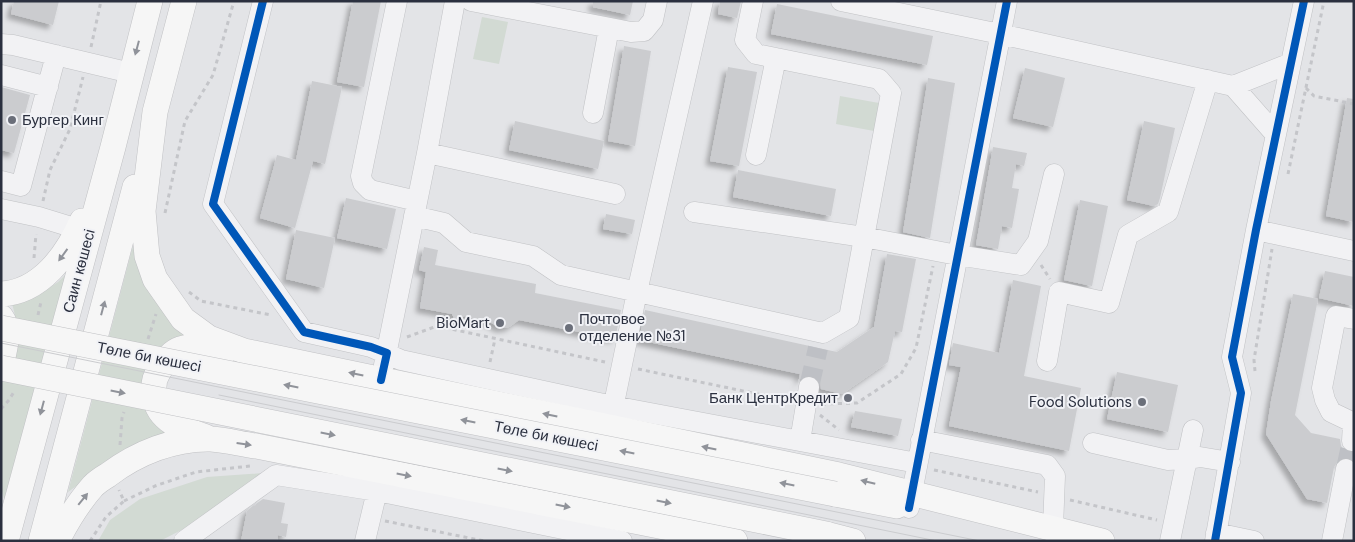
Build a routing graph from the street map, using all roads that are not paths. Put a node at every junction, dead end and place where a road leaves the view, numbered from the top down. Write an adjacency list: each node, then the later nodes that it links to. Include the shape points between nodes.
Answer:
1 (150, 1): 19 (main road, Саин көшесі, one-way to 19)
2 (184, 1): 24 (main road)
3 (263, 1): 47 (street, via 213,204 304,332 372,347)
4 (397, 1): 34 (street, via 361,176 370,190)
5 (455, 1): 28 (street)
6 (471, 1): 13 (street)
7 (657, 1): 13 (street, via 653,20 644,31)
8 (703, 1): 41 (street)
9 (753, 1): 17 (street, via 745,40 756,54)
10 (841, 1): 14 (street)
11 (1007, 1): 14 (street)
12 (1304, 1): 18 (street)
13 (609, 28): 25 (street)
14 (1000, 34): 21 (street); 40 (street)
15 (1, 44): 16 (street)
16 (56, 55): 19 (street); 23 (street)
17 (776, 58): 29 (street); 38 (street, via 879,79 891,93)
18 (1292, 63): 22 (street); 26 (street)
19 (131, 73): 27 (main road, Саин көшесі)
20 (1, 75): 23 (street)
21 (1208, 80): 22 (street); 49 (street, via 1168,212 1128,235 1109,303 1059,292)
22 (1233, 86): 26 (street)
23 (48, 87): 31 (street, via 21,186)
24 (155, 112): 46 (main road, via 143,211 149,264 155,279 183,319 209,338); 72 (main road, one-way to 24)
25 (593, 113)
26 (1276, 135): 37 (street)
27 (112, 147): 36 (main road); 71 (main road, Саин көшесі, one-way to 71)
28 (427, 153): 32 (street); 34 (street)
29 (756, 155)
30 (1054, 174): 40 (street, via 1038,242 1021,265)
31 (1, 181)
32 (615, 194)
33 (1, 208): 36 (street)
34 (415, 209): 41 (street, via 444,223 466,242 533,256 561,275); 47 (street)
35 (694, 212): 38 (street)
36 (78, 228): 42 (main road, one-way to 42, via 56,265 40,279 22,290)
37 (1265, 232): 39 (street); 63 (street, via 1232,357 1241,394)
38 (864, 238): 40 (street); 41 (street, via 849,318 820,341)
39 (1354, 251)
40 (957, 255): 57 (street)
41 (637, 292): 53 (street)
42 (1, 294)
43 (1, 316): 48 (main road, via 7,338)
44 (1354, 319): 54 (street, via 1336,316 1322,388 1331,412)
45 (1, 328): 67 (main road, Төле би көшесі, one-way to 45, bridge, via 834,494)
46 (244, 351): 51 (main road, one-way to 46); 56 (main road, via 180,349 166,359 157,374 153,389 156,405 166,418 180,428)
47 (386, 354): 51 (street); 53 (street)
48 (1, 360)
49 (1047, 361)
50 (1, 368): 78 (main road, one-way to 78, bridge)
51 (381, 380): 53 (main road, one-way to 51)
52 (808, 396): 58 (street)
53 (611, 416): 58 (street); 67 (main road, one-way to 53, via 839,475)
54 (1353, 429)
55 (1193, 430): 61 (street)
56 (211, 439): 60 (main road, one-way to 60); 73 (main road, one-way to 56, via 75,508 94,485 118,467 154,449)
57 (921, 440): 62 (street); 68 (street, via 1047,465 1055,476)
58 (800, 441): 62 (street)
59 (1093, 443): 61 (street, via 1168,460)
60 (295, 454): 65 (street); 77 (main road, one-way to 77)
61 (1187, 459): 63 (street, via 1200,457); 81 (street)
62 (917, 462): 67 (street)
63 (1230, 462): 70 (street)
64 (1346, 469): 83 (street)
65 (276, 475): 66 (street); 74 (street)
66 (376, 491): 69 (street); 75 (street)
67 (910, 500): 68 (main road); 79 (main road, Төле би көшесі)
68 (1054, 528): 80 (main road)
69 (564, 535): 76 (street)
70 (1215, 537): 82 (street)
71 (6, 541)
72 (40, 541)
73 (58, 541)
74 (184, 541)
75 (365, 541)
76 (622, 541)
77 (735, 541)
78 (853, 541)
79 (1092, 541)
80 (1102, 541)
81 (1170, 541)
82 (1254, 541)
83 (1332, 541)

